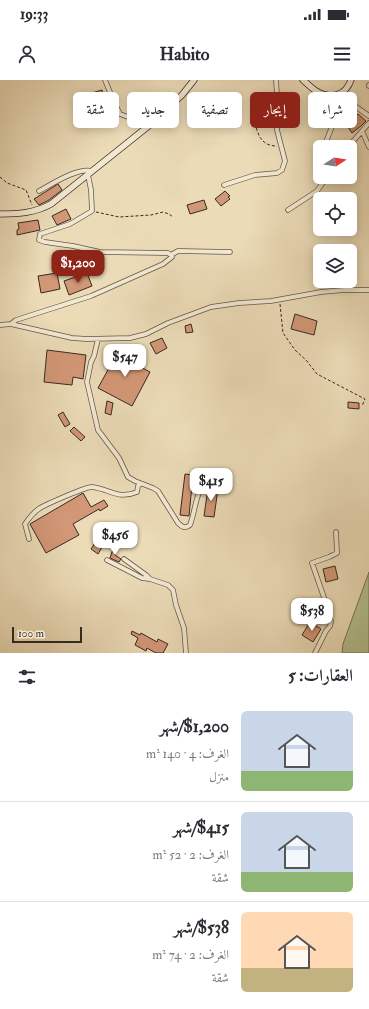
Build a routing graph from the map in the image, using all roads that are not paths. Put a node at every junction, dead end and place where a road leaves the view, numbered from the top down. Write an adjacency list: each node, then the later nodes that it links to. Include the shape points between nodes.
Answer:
1 (105, 80): 10 (street, via 120,114)
2 (194, 80): 8 (street)
3 (276, 80): 21 (street, via 277,130 285,161 282,170)
4 (303, 80): 6 (street)
5 (351, 80): 7 (street)
6 (318, 92)
7 (344, 92)
8 (179, 98)
9 (357, 107): 11 (street)
10 (127, 116)
11 (369, 116)
12 (369, 123): 15 (street)
13 (146, 128): 19 (street)
14 (331, 128): 16 (street)
15 (362, 131): 17 (street); 18 (street)
16 (327, 140)
17 (354, 140)
18 (369, 147)
19 (90, 173): 22 (street, via 86,170 72,174); 24 (street, via 51,204 34,211); 26 (street, via 92,211 70,224 41,234 39,240 100,252)
20 (322, 184): 23 (street, via 317,191)
21 (224, 185)
22 (39, 191)
23 (288, 210)
24 (0, 214)
25 (230, 252): 26 (street, via 178,251)
26 (171, 254): 28 (street, via 172,257 168,261 115,286)
27 (369, 290): 30 (street, via 321,292 280,300 211,307 146,334 130,338)
28 (10, 324): 29 (street); 30 (street, via 72,338)
29 (0, 325)
30 (98, 339): 31 (street, via 90,362 87,382 98,430 119,458 128,477)
31 (140, 484): 32 (street, via 158,491 182,527 190,525 198,493 203,484 208,479); 34 (street, via 137,492 123,496 91,487 39,508 25,524)
32 (220, 485)
33 (336, 532): 39 (street, via 337,553 312,563 331,622)
34 (29, 539)
35 (124, 559): 37 (street)
36 (107, 560): 37 (street, via 142,578)
37 (150, 579): 38 (street, via 173,590 184,628)
38 (186, 653)
39 (315, 653)

